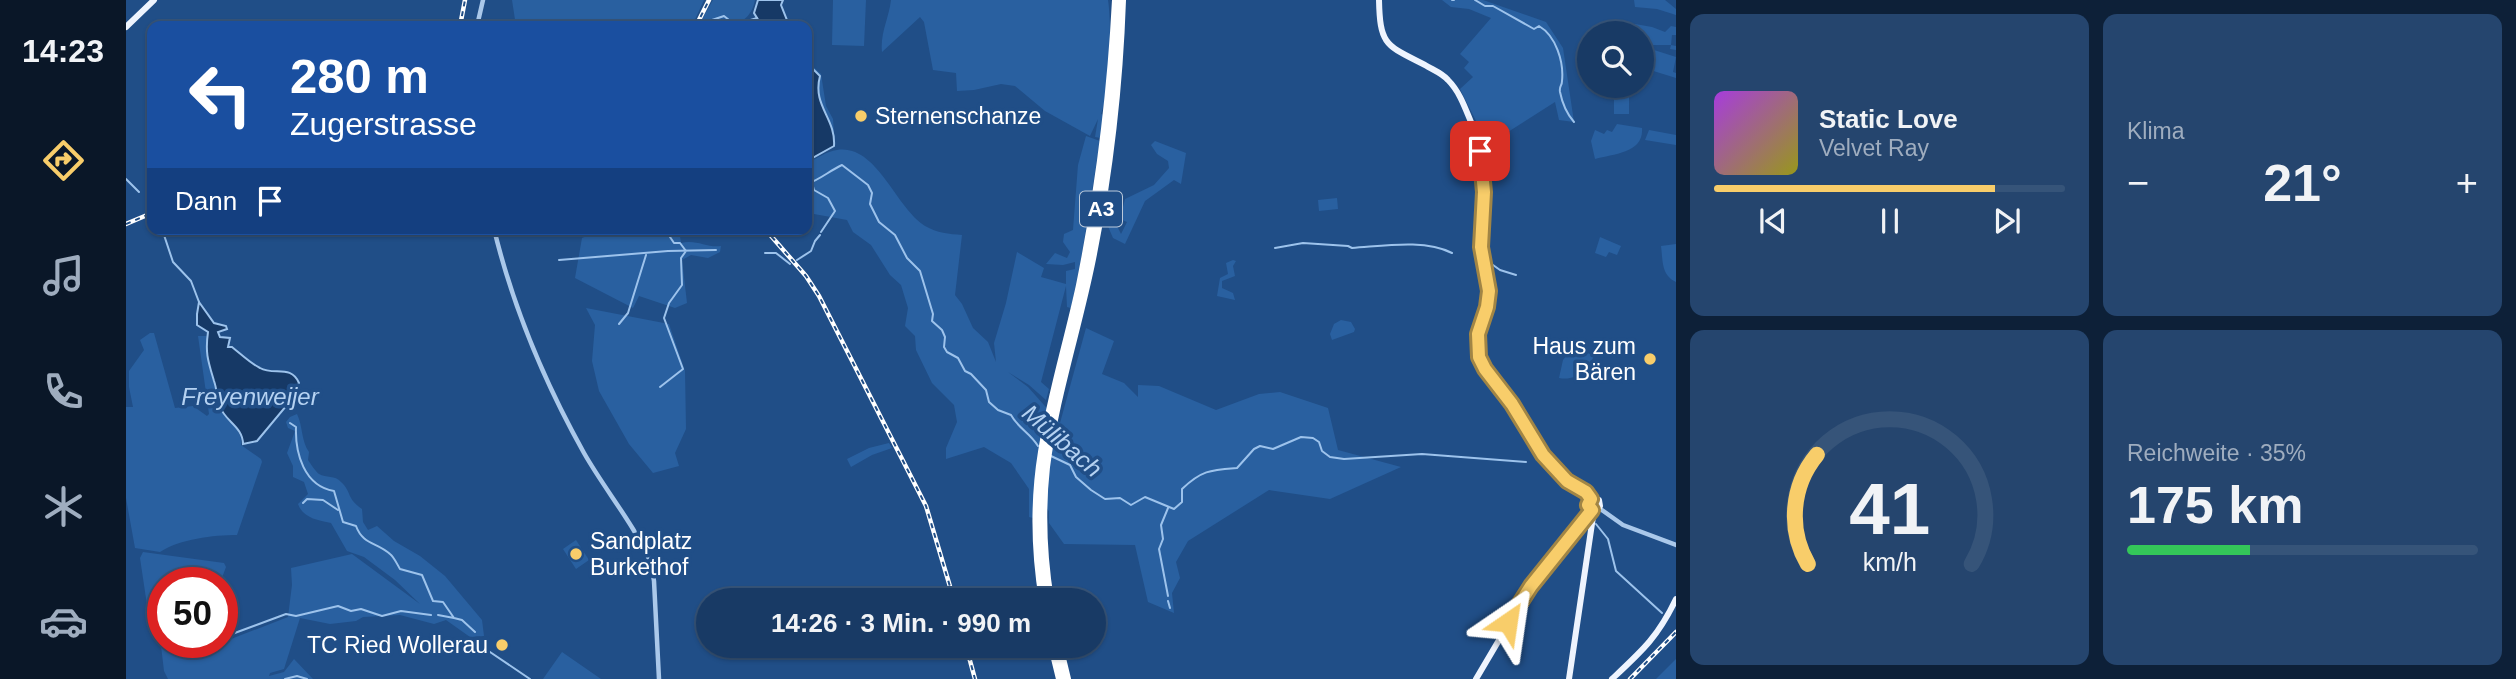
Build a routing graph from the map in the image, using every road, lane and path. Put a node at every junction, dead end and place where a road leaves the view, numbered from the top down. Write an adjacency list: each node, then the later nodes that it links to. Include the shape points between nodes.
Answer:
1 (154, 0): 7 (main road)
2 (483, 0): 6 (street)
3 (1116, 0): 9 (highway, A3, via 1096,198)
4 (1122, 0): 9 (highway, A3, via 1116,102 1102,205 1083,305)
5 (1379, 0): 11 (main road, via 1386,43 1450,81 1479,138 1488,143 1480,149 1479,159 1485,203 1481,247 1489,291 1478,334 1479,357 1543,455 1567,481 1586,492 1591,499 1588,505)
6 (478, 21)
7 (126, 27)
8 (496, 235): 18 (street, via 549,386 651,563)
9 (1052, 414): 10 (highway, A3)
10 (1040, 495): 13 (highway, A3, via 1037,541); 14 (highway, A3)
11 (1595, 509): 12 (street); 21 (main road, via 1531,586); 22 (main road)
12 (1676, 545)
13 (1042, 588)
14 (1049, 588)
15 (1676, 599): 23 (main road, via 1653,640)
16 (1055, 658): 19 (highway)
17 (1062, 658): 20 (highway)
18 (659, 679)
19 (1060, 679)
20 (1067, 679)
21 (1476, 679)
22 (1569, 679)
23 (1612, 679)

